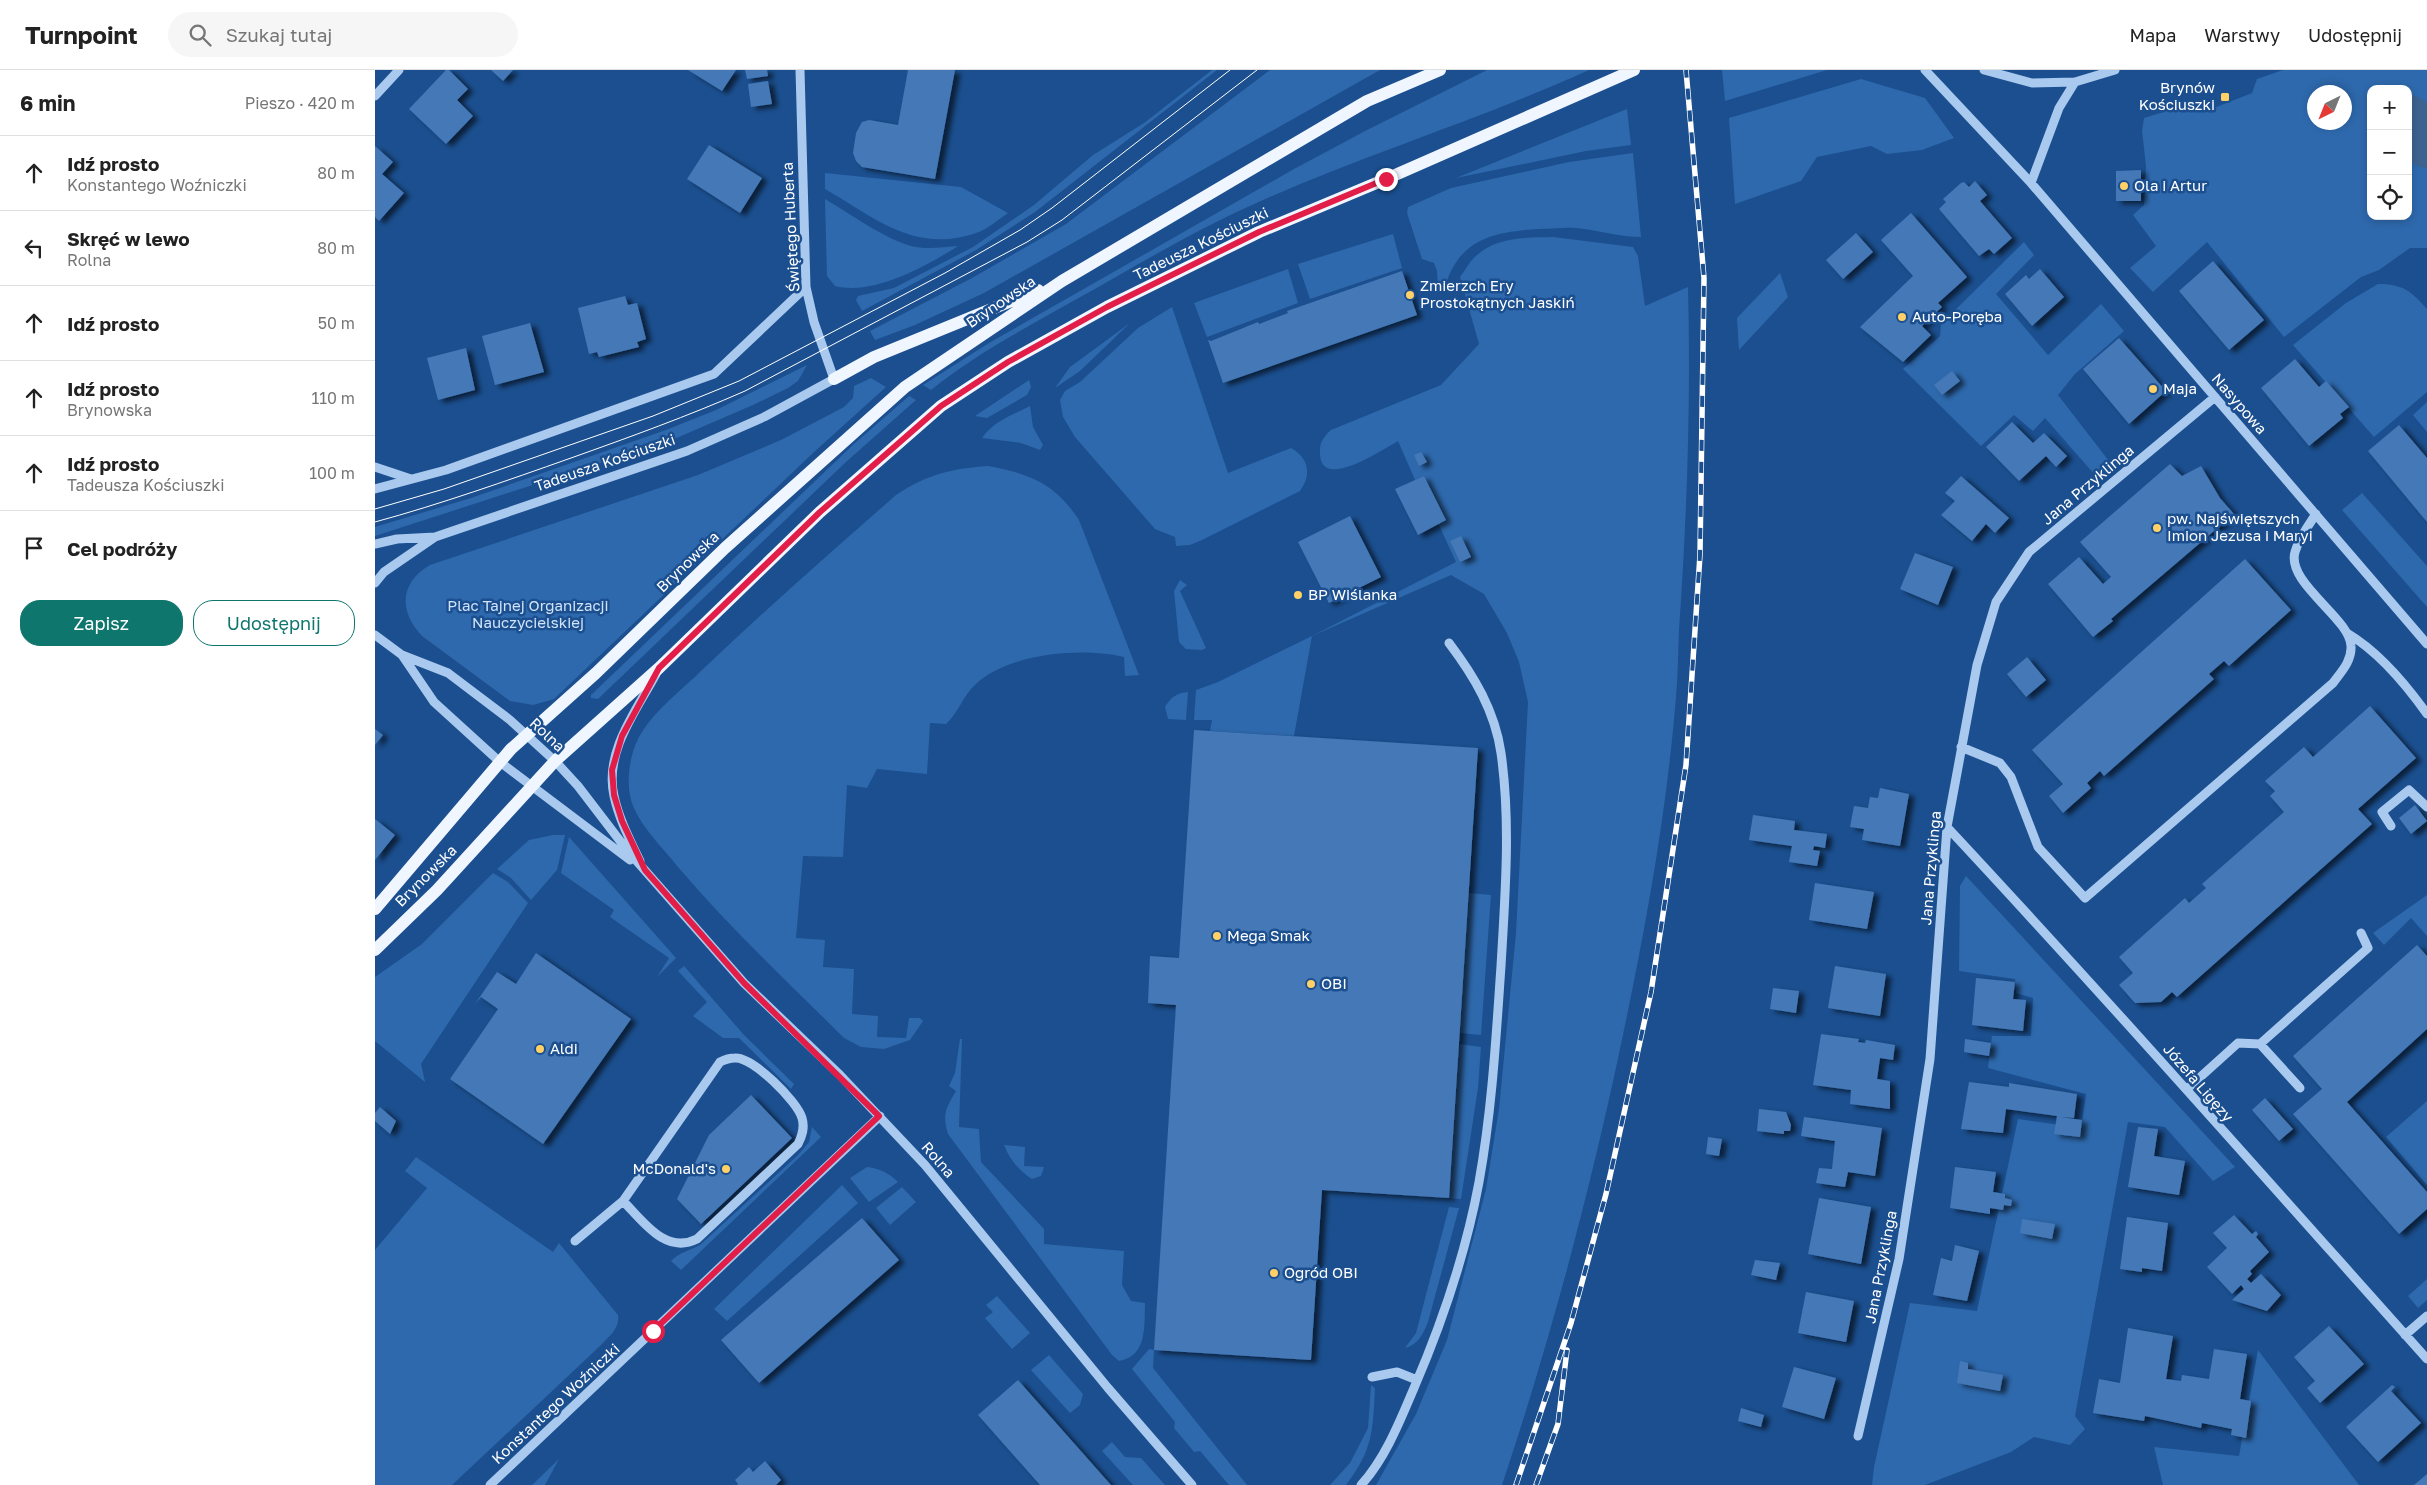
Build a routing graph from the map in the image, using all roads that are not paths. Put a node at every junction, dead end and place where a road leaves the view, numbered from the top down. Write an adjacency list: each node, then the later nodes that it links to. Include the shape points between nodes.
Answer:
1 (399, 70): 9 (street)
2 (800, 70): 12 (street, Świętego Huberta)
3 (1440, 70): 11 (main road, via 1367,101)
4 (1634, 70): 13 (main road, Tadeusza Kościuszki, via 1259,232 1107,307)
5 (1925, 70): 10 (street, Nasypowa)
6 (1984, 70): 8 (street, via 2032,82)
7 (2115, 70): 8 (street)
8 (2075, 82): 10 (street, via 2059,108)
9 (375, 96)
10 (2031, 183): 15 (street, Nasypowa)
11 (1062, 281): 14 (main road, via 874,357); 30 (main road, Brynowska, via 905,386 783,494 596,673)
12 (806, 287): 14 (street, Świętego Huberta, via 814,322); 17 (street, via 714,374 538,439)
13 (1008, 362): 28 (main road, Brynowska, via 941,406 887,451)
14 (834, 379): 20 (street, Tadeusza Kościuszki, via 764,417 687,451)
15 (2215, 397): 19 (street, Nasypowa); 31 (street, Jana Przyklinga, via 2029,552 1996,602 1977,665)
16 (375, 467): 17 (street)
17 (411, 479): 18 (street)
18 (375, 489)
19 (2316, 514): 23 (street, via 2294,553 2298,573); 26 (street, Nasypowa)
20 (435, 537): 21 (street, Tadeusza Kościuszki); 22 (street, via 383,572)
21 (375, 544)
22 (375, 582)
23 (2346, 632): 29 (street, via 2368,645); 31 (street, via 2351,645 2347,664 2333,683 2085,898 2038,847 2011,777 2001,763)
24 (375, 635): 27 (street, Rolna)
25 (1449, 643): 52 (street, via 1471,673 1492,717 1501,752 1505,800 1505,896 1492,1087 1479,1183 1434,1342)
26 (2427, 644)
27 (402, 656): 30 (street, Rolna, via 448,673); 33 (street, Rolna, via 434,702)
28 (659, 668): 32 (main road, Brynowska); 38 (street, via 622,736 612,770 614,795 622,821)
29 (2427, 714)
30 (526, 735): 32 (street, Rolna); 33 (main road, Brynowska)
31 (1961, 747): 37 (street, Jana Przyklinga)
32 (555, 761): 34 (main road, Brynowska); 38 (street, Rolna)
33 (500, 762): 34 (street, Rolna); 39 (main road, Brynowska)
34 (532, 785): 38 (street, Rolna); 41 (main road, Brynowska, via 437,890)
35 (2427, 807): 36 (street, via 2409,790 2382,812)
36 (2391, 826)
37 (1947, 827): 44 (street, Józefa Ligęzy); 53 (street, Jana Przyklinga, via 1930,1060 1899,1259)
38 (645, 870): 45 (street, Rolna, via 744,983)
39 (375, 909)
40 (2361, 933): 42 (street, via 2367,948)
41 (375, 950)
42 (2260, 1044): 43 (street); 44 (street, via 2238,1043)
43 (2300, 1088)
44 (2187, 1089): 49 (street, Józefa Ligęzy)
45 (879, 1116): 54 (street, Konstantego Woźniczki); 55 (street, Rolna, via 925,1165 1108,1388)
46 (623, 1201): 46 (street, via 668,1242 687,1244 697,1240 798,1144 803,1134 803,1120 798,1108 751,1062 735,1057 720,1062); 47 (street)
47 (575, 1241)
48 (2427, 1316): 49 (street)
49 (2405, 1334): 50 (street, Józefa Ligęzy)
50 (2427, 1359)
51 (1372, 1377): 52 (street, via 1397,1372)
52 (1417, 1380): 56 (street, via 1403,1414 1371,1474)
53 (1858, 1436)
54 (490, 1485)
55 (1193, 1485)
56 (1361, 1485)

